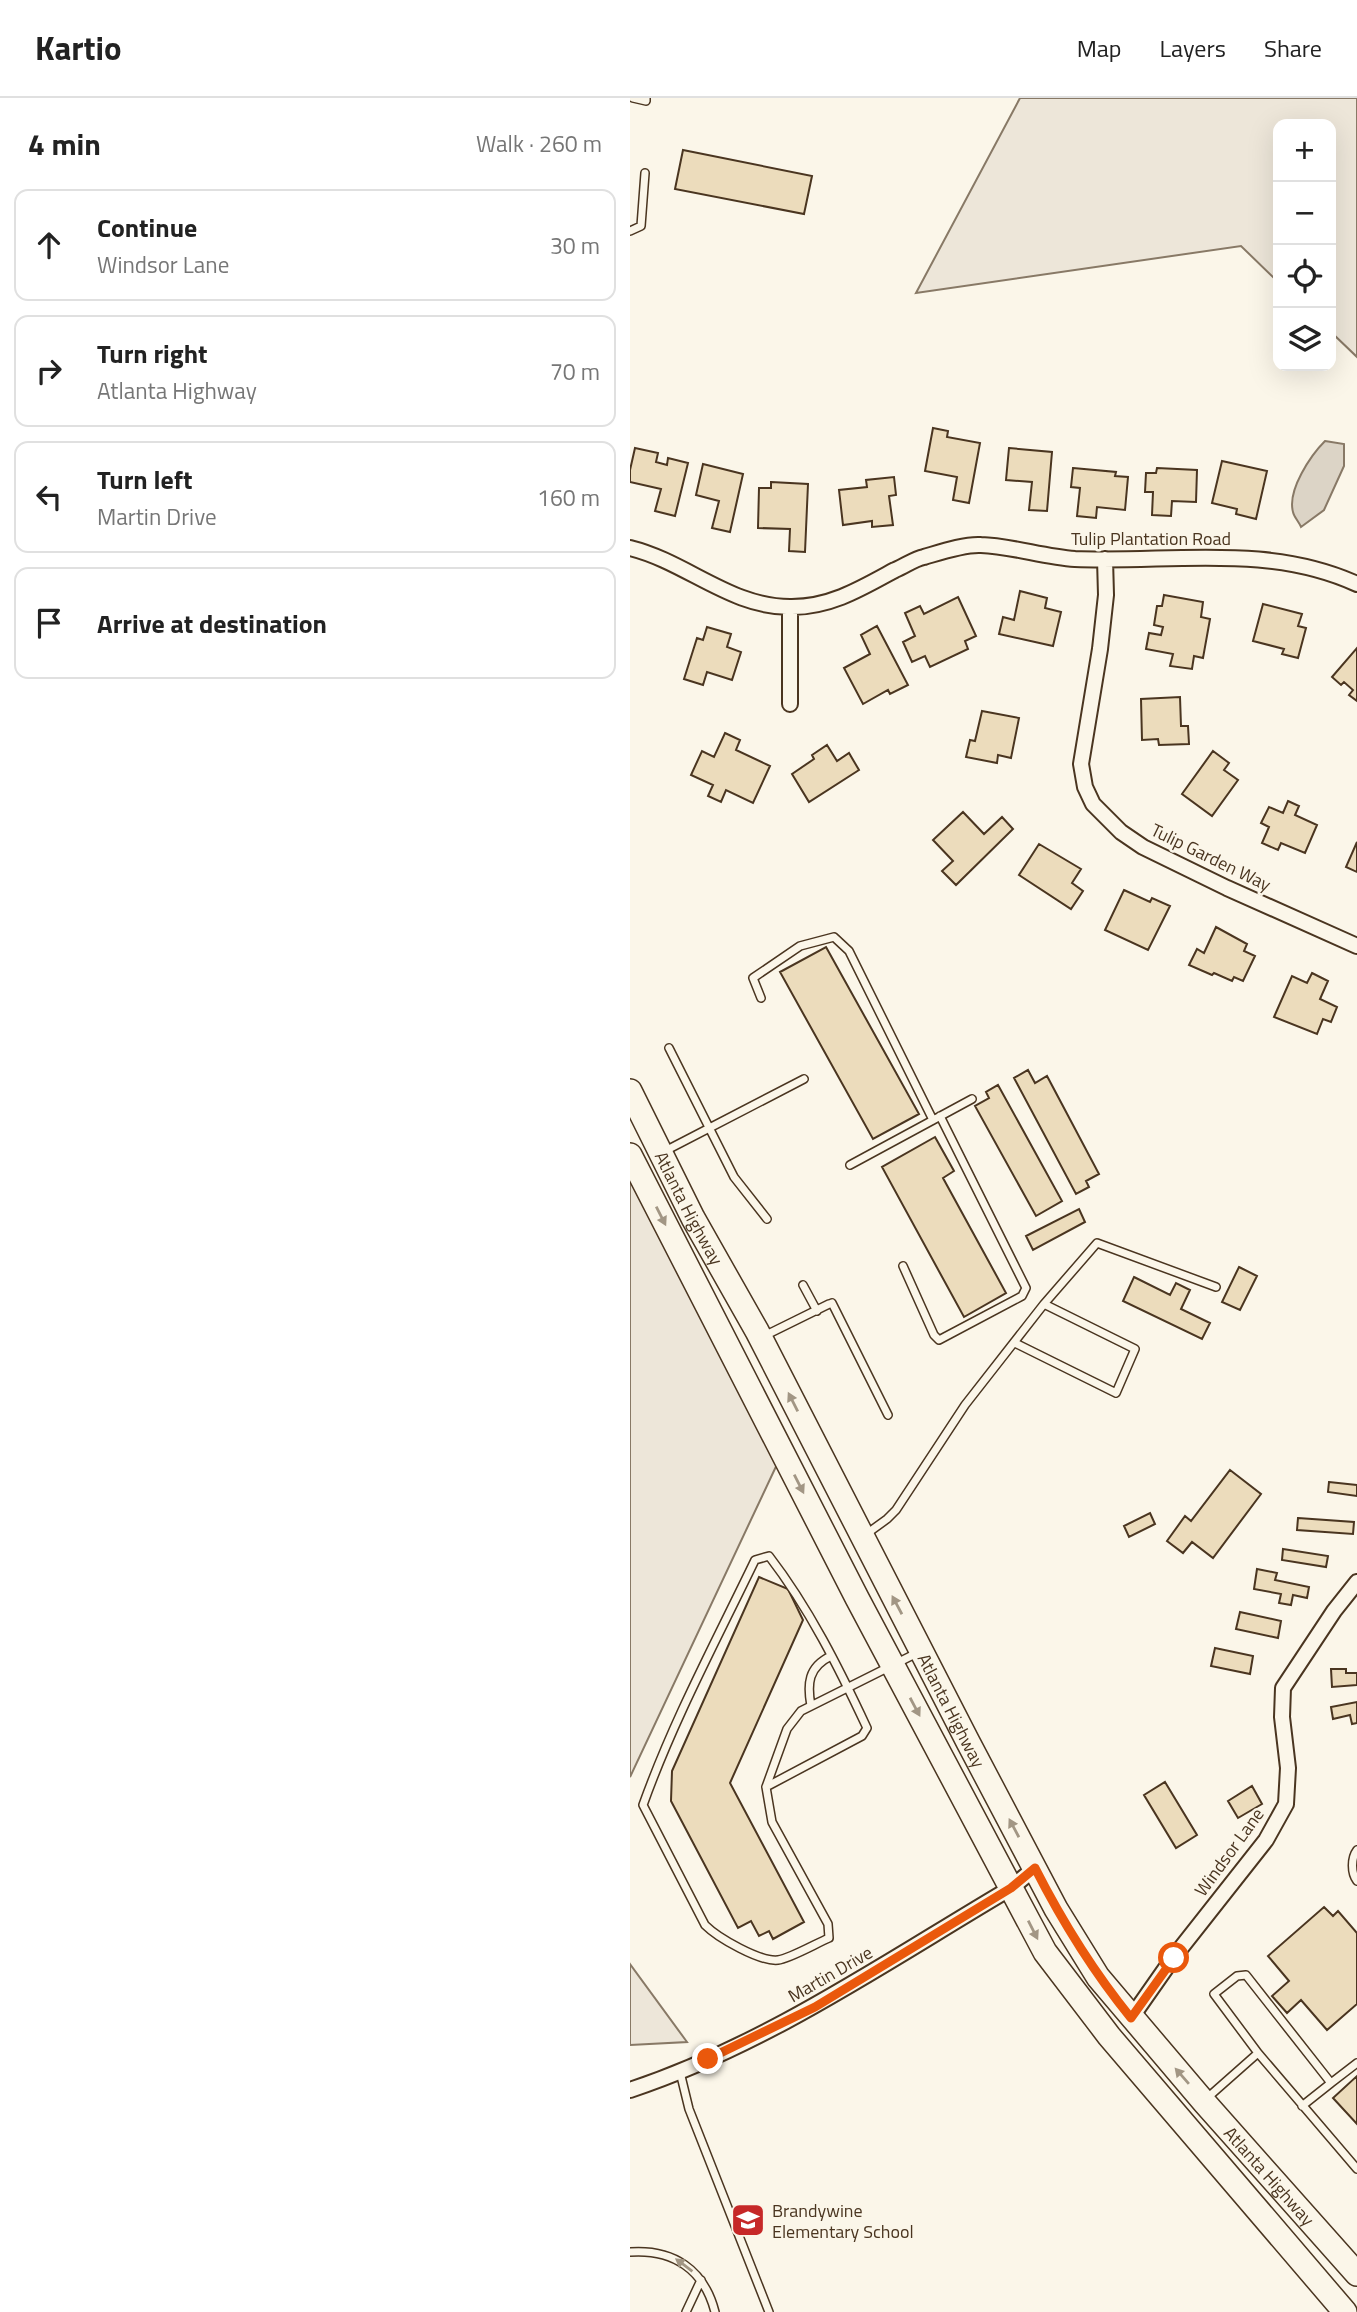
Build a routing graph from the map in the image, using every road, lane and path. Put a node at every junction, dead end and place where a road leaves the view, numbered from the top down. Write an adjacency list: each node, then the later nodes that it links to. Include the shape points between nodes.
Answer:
1 (633, 98): 2 (lane)
2 (646, 98)
3 (645, 173): 4 (lane, via 641,226)
4 (630, 231)
5 (630, 548): 8 (street, Tulip Plantation Road, via 731,595)
6 (1105, 559): 7 (street, Tulip Plantation Road, via 1237,557 1292,564); 8 (street, Tulip Plantation Road, via 979,545 921,557 839,600); 10 (street, Tulip Garden Way, via 1100,649 1081,764 1093,804 1143,847)
7 (1357, 584)
8 (790, 608): 9 (street)
9 (790, 704)
10 (1357, 946)
11 (761, 998): 16 (lane, via 752,978 800,946 834,937 849,951)
12 (669, 1048): 17 (lane)
13 (804, 1079): 17 (lane)
14 (630, 1091): 18 (main road, Atlanta Highway)
15 (972, 1099): 16 (lane)
16 (937, 1118): 20 (lane); 22 (lane, via 1026,1288 1022,1296 939,1340)
17 (709, 1129): 18 (lane); 21 (lane, via 734,1177)
18 (661, 1153): 27 (main road, Atlanta Highway)
19 (630, 1155): 34 (main road, Atlanta Highway, one-way to 34)
20 (850, 1165)
21 (767, 1219)
22 (903, 1266)
23 (803, 1285): 26 (lane)
24 (1216, 1287): 25 (lane, via 1097,1243)
25 (1044, 1304): 28 (lane); 28 (lane, via 1135,1349 1116,1393)
26 (817, 1311): 27 (lane); 29 (lane, via 831,1303)
27 (760, 1338): 30 (main road, Atlanta Highway, one-way to 27)
28 (1015, 1343): 30 (lane, via 965,1405 896,1510)
29 (888, 1415)
30 (861, 1537): 32 (main road, Atlanta Highway, one-way to 30)
31 (1357, 1582): 42 (street, Windsor Lane, via 1283,1688 1286,1804 1266,1840)
32 (920, 1651): 34 (lane); 39 (main road, Atlanta Highway, one-way to 32)
33 (831, 1656): 35 (lane); 36 (lane, via 819,1662 807,1685); 37 (lane, via 794,1589 769,1556 755,1560 694,1685 643,1805 705,1925 761,1958 779,1960 829,1938 828,1924 772,1822)
34 (892, 1665): 35 (lane); 41 (main road, Atlanta Highway, one-way to 41)
35 (848, 1688): 36 (lane); 37 (lane, via 867,1728 862,1736)
36 (811, 1706): 37 (lane, via 787,1729)
37 (766, 1787)
38 (1357, 1850): 40 (lane, via 1353,1876)
39 (1035, 1868): 41 (street, Martin Drive); 42 (main road, Atlanta Highway, via 1098,1977)
40 (1357, 1881)
41 (1011, 1888): 45 (street, Martin Drive, via 815,2007); 57 (main road, Atlanta Highway, one-way to 57, via 1045,1952 1109,2036)
42 (1131, 2018): 48 (main road, Atlanta Highway, one-way to 42)
43 (1258, 2053): 46 (lane, via 1214,1994 1237,1976 1246,1975); 48 (lane); 49 (lane)
44 (1357, 2063): 46 (lane)
45 (680, 2071): 47 (street, Martin Drive); 56 (lane, via 689,2109)
46 (1331, 2083): 49 (lane)
47 (630, 2090)
48 (1204, 2102): 52 (main road, Atlanta Highway)
49 (1302, 2106): 50 (lane)
50 (1357, 2169)
51 (630, 2252): 53 (lane, one-way to 51, via 671,2256)
52 (1355, 2267)
53 (701, 2280): 54 (lane); 55 (lane)
54 (686, 2312)
55 (715, 2312)
56 (769, 2312)
57 (1345, 2312)

